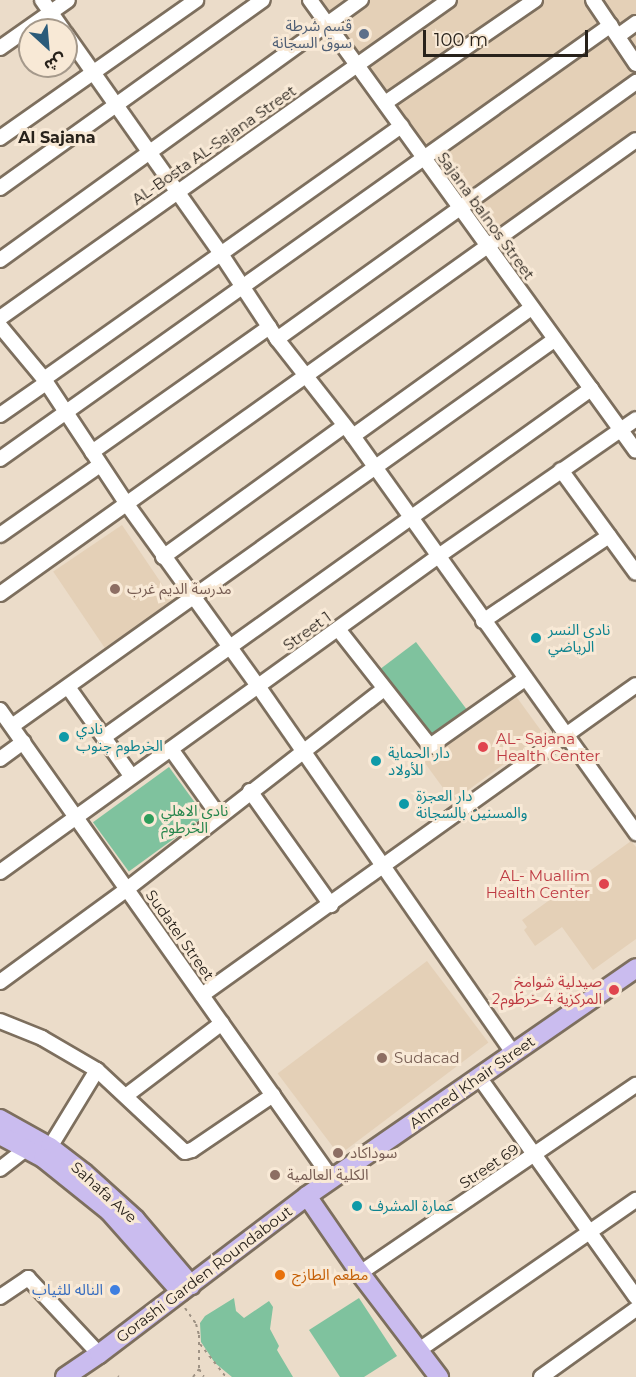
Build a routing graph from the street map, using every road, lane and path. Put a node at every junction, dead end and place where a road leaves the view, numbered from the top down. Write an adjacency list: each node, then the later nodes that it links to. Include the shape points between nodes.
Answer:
1 (42, 0): 10 (street)
2 (68, 0): 10 (street)
3 (196, 0): 19 (street)
4 (263, 0): 22 (street)
5 (310, 0): 13 (street, Sajana balnos Street)
6 (361, 0): 13 (street)
7 (449, 0): 18 (street, AL-Bosta AL-Sajana Street)
8 (535, 0): 21 (street)
9 (593, 0): 14 (street)
10 (50, 12): 11 (street); 15 (street)
11 (54, 18)
12 (636, 23): 14 (street)
13 (328, 26): 18 (street, Sajana balnos Street); 26 (street)
14 (614, 30): 17 (street); 27 (street)
15 (0, 48)
16 (78, 51): 19 (street)
17 (636, 64)
18 (357, 65): 21 (street, Sajana balnos Street); 29 (street, AL-Bosta AL-Sajana Street)
19 (93, 72): 22 (street); 24 (street)
20 (636, 82): 30 (street)
21 (385, 103): 23 (street, Sajana balnos Street)
22 (116, 105): 26 (street); 28 (street)
23 (401, 126): 27 (street, Sajana balnos Street); 32 (street)
24 (0, 138)
25 (636, 140): 31 (street)
26 (150, 153): 29 (street); 33 (street)
27 (423, 157): 30 (street, Sajana balnos Street); 34 (street)
28 (0, 188)
29 (177, 191): 32 (street); 36 (street, AL-Bosta AL-Sajana Street)
30 (462, 207): 31 (street, Sajana balnos Street); 38 (street)
31 (489, 246): 35 (street, Sajana balnos Street); 40 (street)
32 (221, 254): 34 (street); 41 (street)
33 (0, 260)
34 (243, 286): 38 (street); 43 (street)
35 (531, 308): 39 (street, Sajana balnos Street); 47 (street)
36 (0, 318)
37 (0, 326): 41 (street)
38 (273, 333): 40 (street); 49 (street)
39 (554, 340): 42 (street, Sajana balnos Street); 52 (street)
40 (306, 375): 47 (street); 54 (street)
41 (45, 381): 43 (street); 44 (street)
42 (591, 389): 46 (street, Sajana balnos Street); 55 (street)
43 (64, 413): 49 (street); 50 (street)
44 (0, 415)
45 (636, 419): 46 (street, Street 1)
46 (621, 430): 48 (street, Sajana balnos Street); 53 (street, Street 1)
47 (349, 431): 52 (street); 58 (street)
48 (636, 451)
49 (92, 452): 51 (street)
50 (0, 459)
51 (100, 465): 54 (street); 56 (street)
52 (374, 466): 55 (street); 62 (street)
53 (561, 470): 57 (street); 59 (street, Street 1)
54 (126, 503): 58 (street); 61 (street)
55 (409, 517): 59 (street); 65 (street)
56 (0, 535)
57 (609, 536): 60 (street); 63 (street)
58 (164, 557): 62 (street)
59 (437, 557): 63 (street); 64 (street, Street 1)
60 (636, 573)
61 (0, 594)
62 (192, 596): 65 (street); 69 (street)
63 (483, 621): 66 (street)
64 (338, 629): 68 (street, Street 1); 70 (street)
65 (229, 646): 68 (street); 74 (street)
66 (525, 679): 70 (street, via 430,746); 73 (street)
67 (636, 685): 73 (street)
68 (258, 686): 76 (street, Street 1); 77 (street)
69 (68, 687): 72 (street); 74 (street)
70 (384, 689): 77 (street)
71 (0, 710): 72 (street, Sudatel Street)
72 (12, 726): 75 (street, Sudatel Street)
73 (566, 735): 83 (street); 84 (street)
74 (104, 737): 79 (street)
75 (23, 742): 78 (street); 82 (street, Sudatel Street)
76 (171, 749): 79 (street, Street 1); 81 (street)
77 (302, 751): 80 (street); 84 (street)
78 (0, 759)
79 (132, 777): 82 (street, Street 1)
80 (250, 791): 81 (street); 87 (street)
81 (219, 816): 86 (street)
82 (77, 819): 85 (street, Street 1); 86 (street, Sudatel Street)
83 (635, 828)
84 (384, 867): 87 (street); 93 (street)
85 (0, 872)
86 (127, 889): 89 (street); 90 (street, Sudatel Street)
87 (331, 906): 90 (street)
88 (636, 968): 93 (main road, Ahmed Khair Street)
89 (0, 982)
90 (202, 995): 92 (street, Sudatel Street)
91 (0, 1021): 94 (street, via 42,1038)
92 (222, 1023): 97 (street); 98 (street, Sudatel Street)
93 (513, 1053): 95 (main road, Ahmed Khair Street)
94 (97, 1070): 97 (street); 101 (street)
95 (479, 1077): 103 (street); 105 (main road, Ahmed Khair Street)
96 (636, 1086): 103 (street, Street 69)
97 (127, 1095): 98 (street, via 185,1152)
98 (273, 1095): 105 (street, Sudatel Street)
99 (0, 1119): 101 (main road, Sahafa Ave)
100 (0, 1135): 102 (main road)
101 (50, 1147): 110 (main road, Sahafa Ave, via 129,1213)
102 (26, 1149): 104 (street); 110 (main road, via 73,1180 109,1211)
103 (535, 1155): 108 (street); 109 (street, Street 69)
104 (0, 1169)
105 (332, 1179): 106 (main road, Ahmed Khair Street)
106 (307, 1196): 109 (main road, Gorashi Garden Roundabout); 110 (main road, Gorashi Garden Roundabout)
107 (636, 1202): 108 (street)
108 (591, 1233): 112 (street); 115 (street)
109 (360, 1273): 115 (main road, Gorashi Garden Roundabout)
110 (183, 1291): 114 (path); 116 (main road, Gorashi Garden Roundabout)
111 (0, 1297): 116 (street, via 28,1278)
112 (636, 1297)
113 (636, 1309): 123 (street)
114 (200, 1343): 117 (path); 121 (path)
115 (419, 1350): 122 (main road, Gorashi Garden Roundabout)
116 (99, 1354): 118 (main road, Gorashi Garden Roundabout)
117 (199, 1370): 119 (path); 120 (path)
118 (65, 1377)
119 (193, 1377)
120 (204, 1377)
121 (226, 1377)
122 (439, 1377)
123 (541, 1377)

